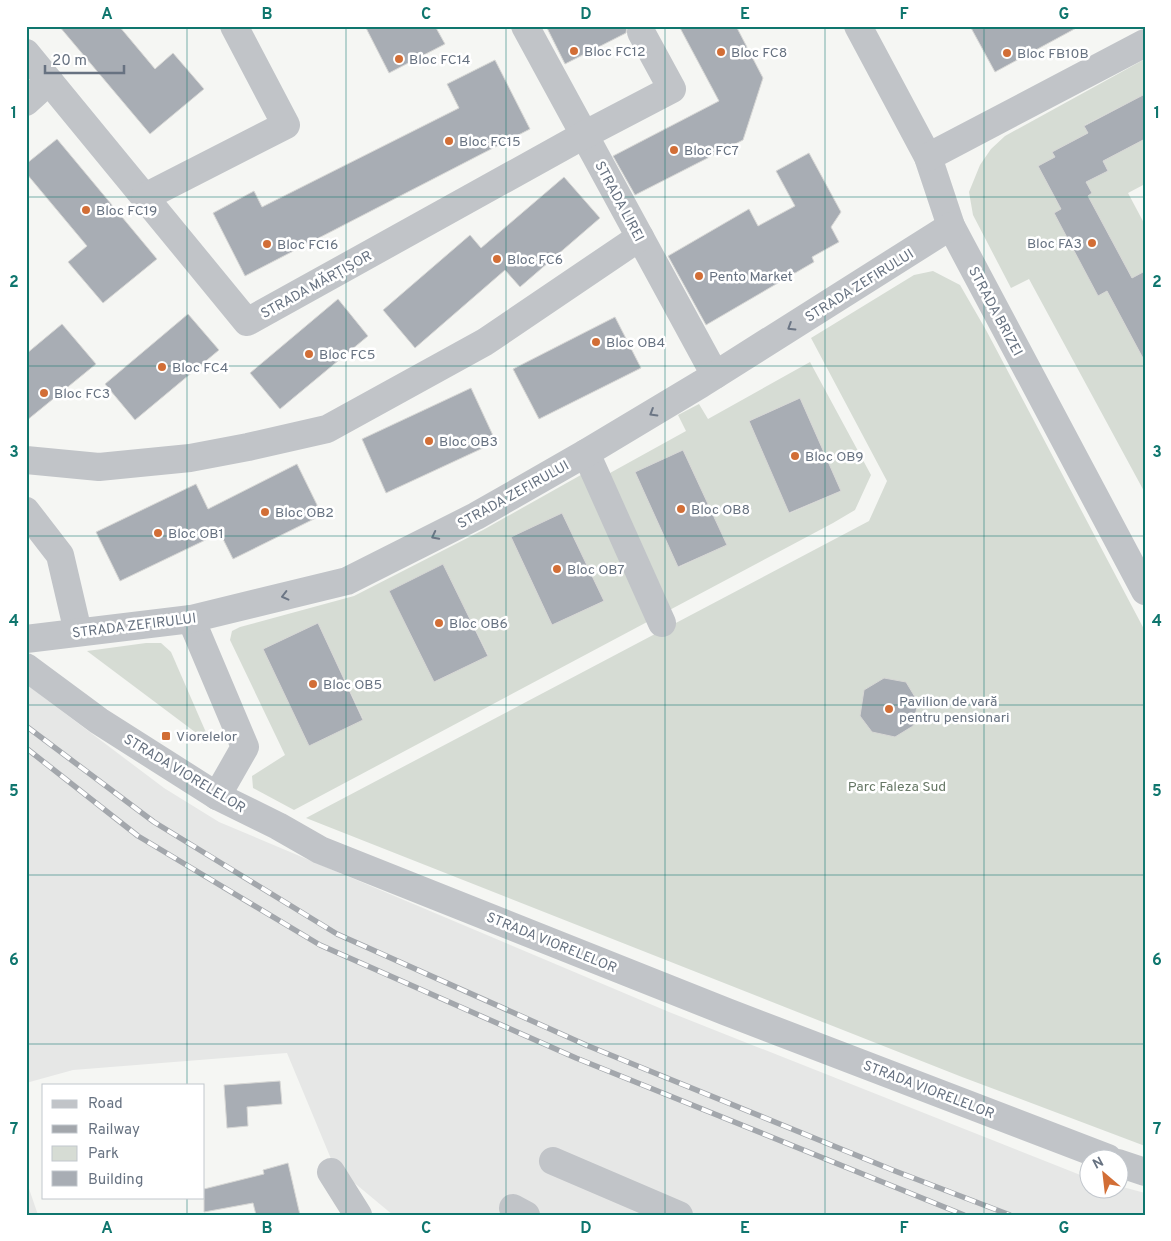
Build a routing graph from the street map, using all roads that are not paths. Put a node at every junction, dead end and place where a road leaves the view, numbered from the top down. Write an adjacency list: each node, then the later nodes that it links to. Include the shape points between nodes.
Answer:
1 (234, 26): 11 (street, via 286,126)
2 (526, 26): 9 (street, STRADA LIREI)
3 (858, 26): 10 (street, STRADA BRIZEI)
4 (641, 32): 9 (street, via 672,89)
5 (1145, 43): 10 (street)
6 (26, 53): 7 (street, STRADA MĂRȚIȘOR)
7 (49, 81): 8 (street); 11 (street, STRADA MĂRȚIȘOR)
8 (26, 102)
9 (584, 135): 11 (street, STRADA MĂRȚIȘOR, via 247,322); 13 (street, STRADA LIREI)
10 (928, 157): 12 (street, STRADA BRIZEI)
11 (145, 198)
12 (950, 226): 14 (street, STRADA ZEFIRULUI, one-way to 14); 18 (street, STRADA BRIZEI)
13 (640, 237): 14 (street, STRADA LIREI); 16 (street, via 485,342 327,429 190,458 99,467)
14 (715, 375): 15 (street, STRADA ZEFIRULUI, one-way to 15)
15 (586, 453): 19 (street, STRADA ZEFIRULUI, one-way to 19, via 476,516 347,581); 20 (street)
16 (26, 460)
17 (26, 511): 21 (street, via 60,554)
18 (1145, 591)
19 (191, 618): 21 (street, STRADA ZEFIRULUI); 24 (street, via 245,747)
20 (662, 622)
21 (78, 632): 22 (street, STRADA ZEFIRULUI)
22 (26, 639)
23 (26, 667): 24 (street, STRADA VIORELELOR, via 98,722)
24 (218, 796): 25 (street, STRADA VIORELELOR, via 320,850 727,1012)
25 (1082, 1148)
26 (553, 1161): 31 (street)
27 (1128, 1166): 29 (street)
28 (331, 1172): 30 (street)
29 (1145, 1172)
30 (358, 1215)
31 (679, 1215)

